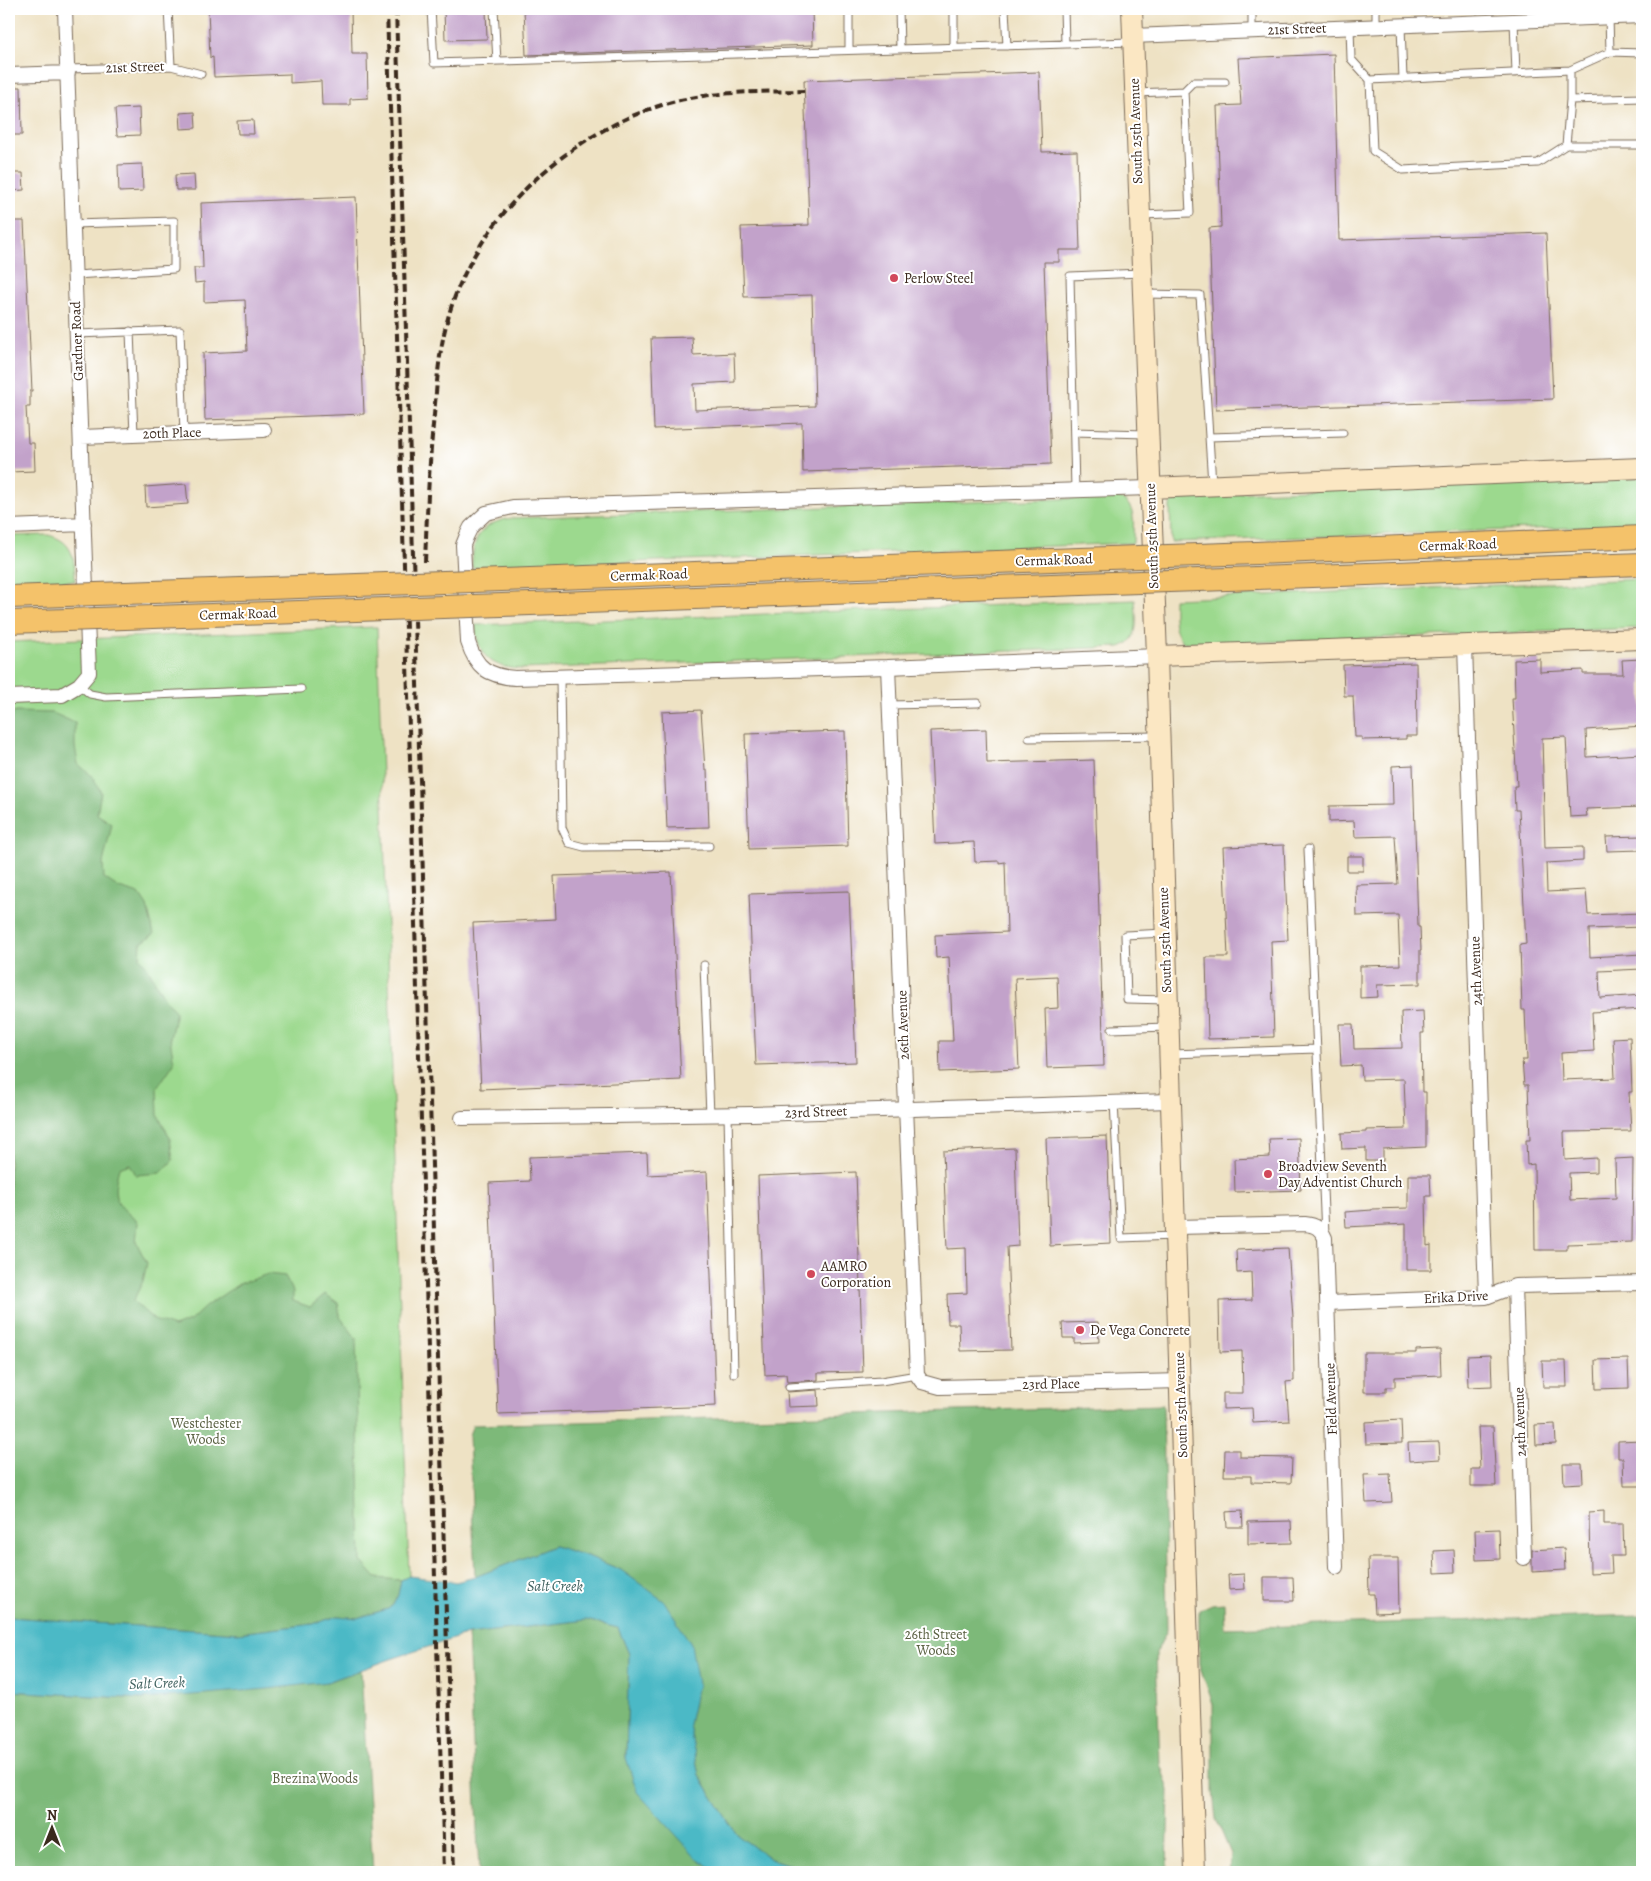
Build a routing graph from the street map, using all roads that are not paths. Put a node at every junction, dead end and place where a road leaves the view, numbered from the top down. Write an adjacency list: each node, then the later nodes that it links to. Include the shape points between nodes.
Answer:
1 (66, 9): 31 (street, Gardner Road)
2 (168, 9): 29 (lane)
3 (431, 9): 28 (lane, via 434,63)
4 (494, 9): 28 (lane)
5 (849, 9): 25 (lane)
6 (899, 9): 24 (lane)
7 (954, 9): 23 (lane)
8 (1005, 9): 22 (lane)
9 (1064, 9): 21 (lane)
10 (1132, 9): 20 (main road, South 25th Avenue)
11 (1252, 9): 19 (lane)
12 (1376, 9): 16 (lane)
13 (1642, 16): 14 (street, 21st Street)
14 (1609, 17): 15 (street, 21st Street); 26 (lane)
15 (1514, 21): 17 (street, 21st Street); 32 (lane)
16 (1376, 26): 17 (street, 21st Street); 18 (street, 21st Street)
17 (1401, 26): 35 (lane)
18 (1350, 27): 19 (street, 21st Street); 36 (lane, via 1351,59)
19 (1252, 31): 20 (street, 21st Street)
20 (1132, 39): 21 (lane); 39 (main road, South 25th Avenue)
21 (1064, 44): 22 (lane)
22 (1006, 46): 23 (lane)
23 (954, 47): 24 (lane)
24 (900, 49): 25 (lane)
25 (849, 50): 28 (lane)
26 (1610, 52): 27 (lane); 30 (lane)
27 (1642, 53)
28 (496, 61)
29 (171, 66): 31 (lane, 21st Street); 33 (lane, 21st Street)
30 (1570, 70): 32 (lane); 41 (lane)
31 (68, 71): 34 (street); 45 (street, Gardner Road)
32 (1516, 73): 35 (lane)
33 (201, 74)
34 (9, 75)
35 (1403, 78): 36 (lane)
36 (1370, 80): 43 (lane, via 1373,151 1403,170 1538,163)
37 (1225, 82): 38 (lane, via 1193,82)
38 (1184, 91): 39 (lane); 44 (lane, via 1190,213)
39 (1135, 93): 44 (main road, South 25th Avenue)
40 (1642, 98): 41 (lane)
41 (1570, 100): 43 (lane)
42 (1642, 144): 43 (lane)
43 (1566, 145)
44 (1139, 215): 46 (main road, South 25th Avenue)
45 (73, 224): 47 (street, Gardner Road); 47 (lane, via 174,221 174,269)
46 (1142, 273): 48 (main road, South 25th Avenue); 52 (lane, via 1070,276)
47 (75, 275): 50 (street, Gardner Road)
48 (1142, 294): 56 (main road, South 25th Avenue); 58 (lane, via 1200,295)
49 (130, 332): 50 (lane); 53 (lane, via 180,330); 55 (lane)
50 (77, 334): 57 (street, Gardner Road)
51 (264, 430): 53 (street, 20th Place)
52 (1074, 432): 56 (lane); 62 (lane)
53 (184, 433): 55 (street, 20th Place)
54 (1342, 433): 58 (lane)
55 (134, 434): 57 (street, 20th Place)
56 (1148, 434): 61 (main road, South 25th Avenue)
57 (81, 437): 63 (street, Gardner Road)
58 (1209, 437): 60 (lane)
59 (1642, 468): 60 (main road)
60 (1212, 485): 61 (main road)
61 (1150, 488): 62 (street); 71 (main road, South 25th Avenue)
62 (1076, 490): 73 (street, via 513,506 486,513 471,527 464,545 468,642 472,656 480,666 501,677)
63 (84, 524): 64 (street); 74 (street, Gardner Road, via 89,673)
64 (9, 527)
65 (1642, 537): 67 (main road, Cermak Road, bridge)
66 (1642, 564): 68 (main road, Cermak Road, bridge)
67 (9, 597)
68 (9, 622)
69 (1642, 639): 70 (main road)
70 (1465, 645): 71 (main road); 100 (street, 24th Avenue)
71 (1157, 656): 72 (street); 79 (main road, South 25th Avenue)
72 (888, 667): 73 (street); 78 (street, 26th Avenue)
73 (560, 677): 81 (lane, via 562,828 568,843 584,847)
74 (79, 685): 75 (lane, via 90,694 106,696); 76 (street, via 62,695)
75 (301, 689)
76 (9, 697)
77 (978, 703): 78 (lane)
78 (890, 705): 92 (street, 26th Avenue)
79 (1160, 736): 80 (lane); 83 (main road, South 25th Avenue)
80 (1029, 738)
81 (709, 846)
82 (1308, 849): 88 (lane)
83 (1165, 933): 85 (main road, South 25th Avenue); 85 (lane, via 1124,935 1127,999)
84 (704, 965): 93 (lane)
85 (1167, 1000): 86 (main road, South 25th Avenue)
86 (1168, 1026): 87 (lane); 89 (main road, South 25th Avenue)
87 (1112, 1029)
88 (1317, 1049): 89 (lane); 97 (lane)
89 (1169, 1054): 90 (main road, South 25th Avenue)
90 (1170, 1101): 91 (street, 23rd Street); 96 (main road, South 25th Avenue)
91 (1114, 1102): 92 (street, 23rd Street); 96 (lane, via 1122,1238)
92 (906, 1109): 94 (street, 23rd Street); 103 (street, 26th Avenue)
93 (710, 1115): 94 (street, 23rd Street); 95 (street, 23rd Street)
94 (728, 1115): 102 (lane)
95 (462, 1118)
96 (1176, 1232): 97 (street, via 1305,1224 1314,1225); 104 (main road, South 25th Avenue)
97 (1324, 1234): 101 (street, Field Avenue)
98 (1642, 1284): 99 (street, Erika Drive)
99 (1515, 1286): 100 (street, Erika Drive); 106 (street, 24th Avenue)
100 (1486, 1297): 101 (street, Erika Drive)
101 (1328, 1303): 107 (street, Field Avenue)
102 (734, 1374)
103 (919, 1379): 104 (street, 23rd Place, via 940,1387); 105 (lane)
104 (1181, 1381): 108 (main road, South 25th Avenue)
105 (788, 1388)
106 (1524, 1558)
107 (1336, 1567)
108 (1195, 1872)

